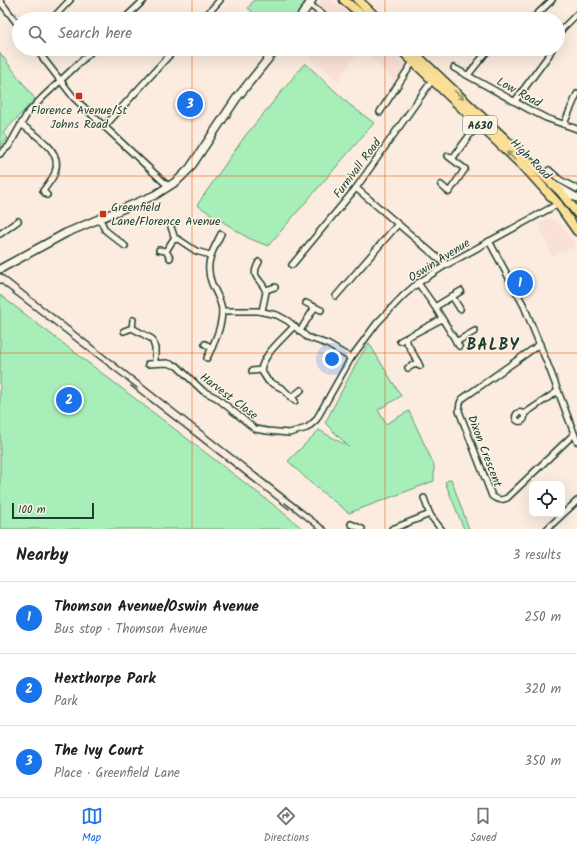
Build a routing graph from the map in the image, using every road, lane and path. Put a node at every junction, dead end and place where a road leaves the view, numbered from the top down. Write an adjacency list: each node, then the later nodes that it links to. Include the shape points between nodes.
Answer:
1 (70, 0): 9 (street)
2 (144, 0): 10 (street)
3 (220, 0): 11 (street)
4 (344, 0): 14 (main road)
5 (358, 0): 15 (main road)
6 (552, 0): 16 (street)
7 (0, 1): 18 (street)
8 (311, 2): 12 (street); 13 (street)
9 (59, 12)
10 (131, 12)
11 (209, 12)
12 (304, 12)
13 (321, 12)
14 (359, 12)
15 (371, 12)
16 (539, 12)
17 (577, 14): 19 (street)
18 (12, 17)
19 (565, 26)
20 (41, 56): 32 (street)
21 (87, 56): 32 (street)
22 (169, 56): 39 (street)
23 (270, 56): 46 (street, via 236,99 190,168)
24 (407, 56): 28 (main road, High Road / A630)
25 (417, 56): 42 (main road, High Road / A630, one-way to 42)
26 (483, 56): 30 (street)
27 (548, 56): 34 (street)
28 (413, 62): 31 (main road, High Road / A630); 35 (street)
29 (454, 68): 30 (street, Low Road)
30 (468, 75): 34 (street, Low Road)
31 (433, 79): 37 (main road, High Road / A630); 47 (street, Furnivall Road)
32 (60, 81): 36 (street, via 27,114); 39 (street)
33 (577, 94): 38 (street)
34 (515, 101): 38 (street, Low Road, via 546,118)
35 (380, 112)
36 (21, 124): 41 (street, via 9,146); 49 (street, via 48,145 55,155 55,174 43,191)
37 (478, 124): 45 (street, via 450,157 464,169 449,192); 51 (main road, High Road / A630, one-way to 37, via 529,172)
38 (564, 124): 40 (street, Low Road)
39 (104, 127): 46 (street)
40 (577, 129)
41 (0, 154)
42 (526, 158): 44 (main road, A630); 51 (main road, A630, via 530,166 558,195)
43 (549, 170): 48 (street, High Road, via 560,180)
44 (551, 183): 50 (street); 52 (main road, A630)
45 (441, 185)
46 (169, 187): 53 (street)
47 (356, 188): 56 (street); 69 (street, Furnivall Road)
48 (577, 189)
49 (47, 195)
50 (577, 198)
51 (558, 204): 59 (main road, A630); 62 (street, Oswin Avenue)
52 (576, 208): 55 (main road, via 573,216)
53 (100, 219): 63 (street, via 106,230); 71 (street, via 66,233)
54 (18, 221): 58 (street)
55 (577, 223)
56 (398, 224): 70 (street); 76 (street)
57 (172, 227): 61 (street)
58 (1, 231)
59 (577, 231)
60 (221, 234): 66 (street)
61 (175, 239): 65 (street); 66 (street, via 196,251)
62 (489, 241): 70 (street, Oswin Avenue); 93 (street, via 524,306)
63 (125, 246)
64 (159, 250): 65 (street)
65 (166, 251): 67 (street)
66 (210, 255): 83 (street, via 210,279)
67 (170, 258)
68 (259, 262): 74 (street, via 255,268 255,275)
69 (292, 265)
70 (446, 265): 72 (street, Oswin Avenue)
71 (0, 269)
72 (418, 283): 80 (street); 96 (street, Oswin Avenue, via 377,323)
73 (275, 288): 74 (street)
74 (266, 290): 84 (street)
75 (460, 291): 77 (street)
76 (336, 296)
77 (452, 296): 80 (street); 81 (street)
78 (306, 303): 79 (street)
79 (315, 307): 82 (street); 90 (street)
80 (435, 307): 85 (street)
81 (460, 309)
82 (321, 310)
83 (222, 311): 84 (street); 94 (street)
84 (262, 311): 87 (street, via 283,318)
85 (442, 319): 91 (street, via 457,344); 99 (street, via 402,340 419,364)
86 (133, 320): 88 (street)
87 (294, 326): 90 (street); 100 (street, via 271,350)
88 (132, 328): 89 (street); 97 (street, via 152,339)
89 (124, 331)
90 (300, 331): 96 (street, via 307,337 327,344)
91 (475, 331)
92 (205, 344): 94 (street)
93 (540, 344): 103 (street); 105 (street, Dixon Crescent, via 462,399 460,403 459,411 492,496 500,500 507,498)
94 (212, 348): 95 (street)
95 (207, 358)
96 (351, 358): 97 (street, Harvest Close, via 316,420 306,428 290,433 256,429 217,398 203,391 177,366)
97 (156, 363): 98 (street, Harvest Close)
98 (148, 364)
99 (408, 368)
100 (261, 370): 101 (street); 102 (street, via 268,380 293,399)
101 (252, 371)
102 (301, 390)
103 (558, 391): 104 (street); 105 (street)
104 (524, 414)
105 (574, 434): 106 (street)
106 (577, 441)
107 (424, 498): 109 (street)
108 (577, 502): 114 (street)
109 (430, 514): 111 (street); 113 (street)
110 (351, 524): 112 (street)
111 (395, 528)
112 (362, 529)
113 (441, 529)
114 (547, 529)

